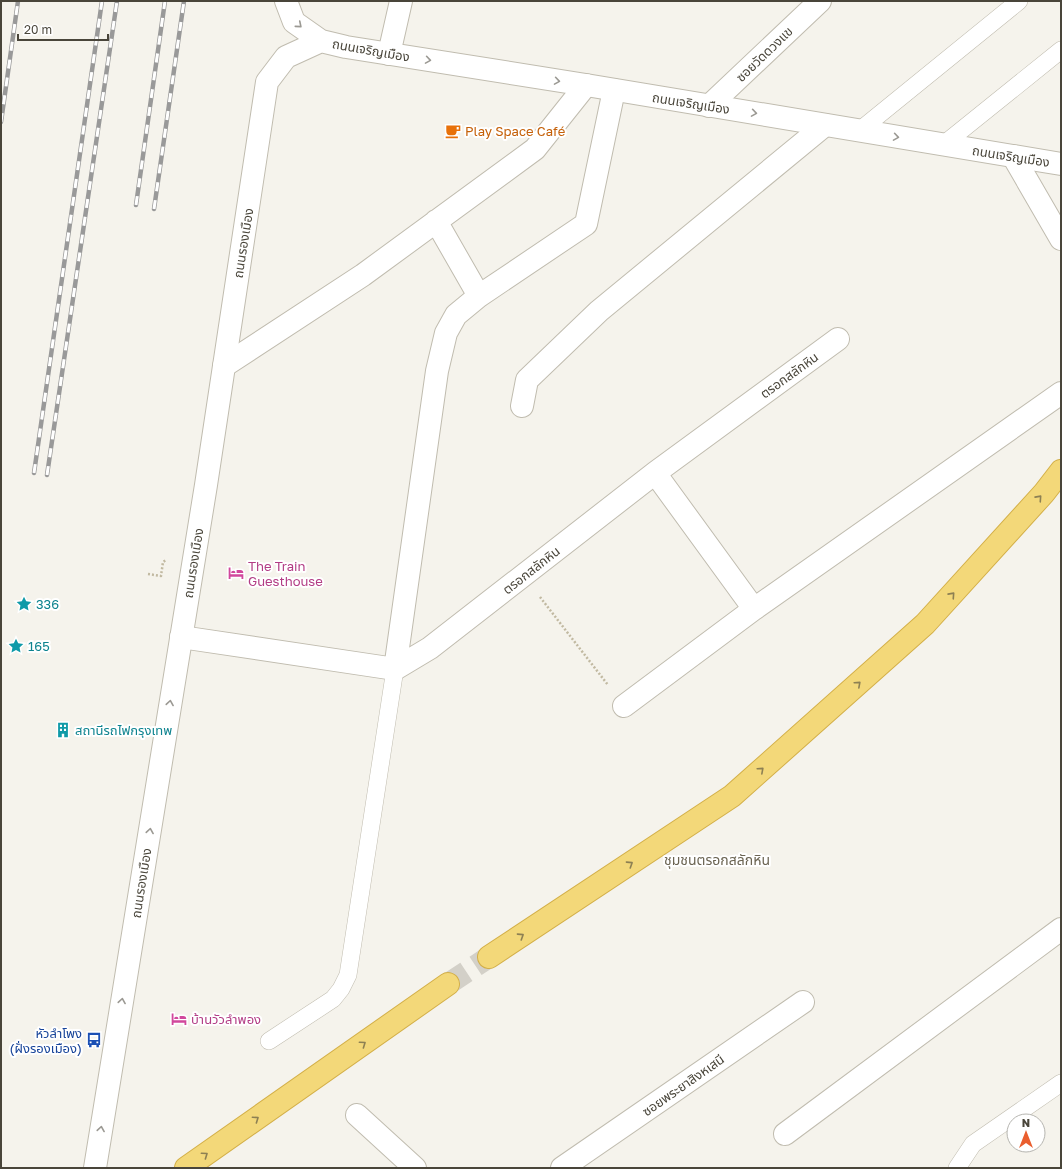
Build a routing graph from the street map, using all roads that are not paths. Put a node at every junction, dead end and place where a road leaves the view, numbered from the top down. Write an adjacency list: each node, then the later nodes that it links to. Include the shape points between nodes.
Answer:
1 (286, 1): 5 (street, one-way to 5, via 294,22)
2 (401, 1): 7 (street)
3 (820, 1): 10 (street, ซอยวัดดวงแข)
4 (1019, 1): 12 (lane)
5 (321, 41): 7 (street, ถนนเจริญเมือง); 20 (street, ถนนรองเมือง, via 286,57 267,82)
6 (1061, 50): 13 (lane)
7 (389, 54): 8 (street, ถนนเจริญเมือง, one-way to 8)
8 (586, 85): 9 (street, ถนนเจริญเมือง); 16 (street, via 535,149)
9 (614, 90): 10 (street, ถนนเจริญเมือง); 18 (street, via 586,224)
10 (709, 106): 11 (street, ถนนเจริญเมือง, one-way to 11)
11 (825, 125): 12 (street, ถนนเจริญเมือง); 22 (street, via 599,312 527,380)
12 (859, 131): 13 (street, ถนนเจริญเมือง, one-way to 13)
13 (943, 145): 14 (street, ถนนเจริญเมือง)
14 (1013, 156): 15 (street, ถนนเจริญเมือง); 17 (street)
15 (1061, 164)
16 (436, 222): 18 (street); 20 (street, via 363,275)
17 (1061, 239)
18 (479, 296): 27 (street, via 456,315 446,333 437,371)
19 (838, 339): 24 (street, ตรอกสลักหิน)
20 (224, 366): 26 (street, ถนนรองเมือง)
21 (1061, 393): 25 (street)
22 (522, 406)
23 (1061, 471): 30 (highway, one-way to 23, via 732,796 925,624)
24 (655, 473): 25 (street); 27 (street, ตรอกสลักหิน, via 430,648)
25 (754, 609): 28 (street)
26 (181, 637): 27 (street); 37 (street, ถนนรองเมือง, one-way to 26)
27 (395, 669): 33 (lane, via 348,975 342,989 333,999)
28 (624, 706)
29 (1061, 929): 36 (street)
30 (489, 957)
31 (448, 984): 38 (highway, one-way to 31)
32 (803, 1002): 40 (street, ซอยพระยาสิงหเสนี)
33 (269, 1041)
34 (1061, 1083): 41 (lane, via 972,1144)
35 (356, 1115): 39 (street)
36 (785, 1134)
37 (95, 1168)
38 (186, 1168)
39 (415, 1168)
40 (562, 1168)
41 (957, 1168)

